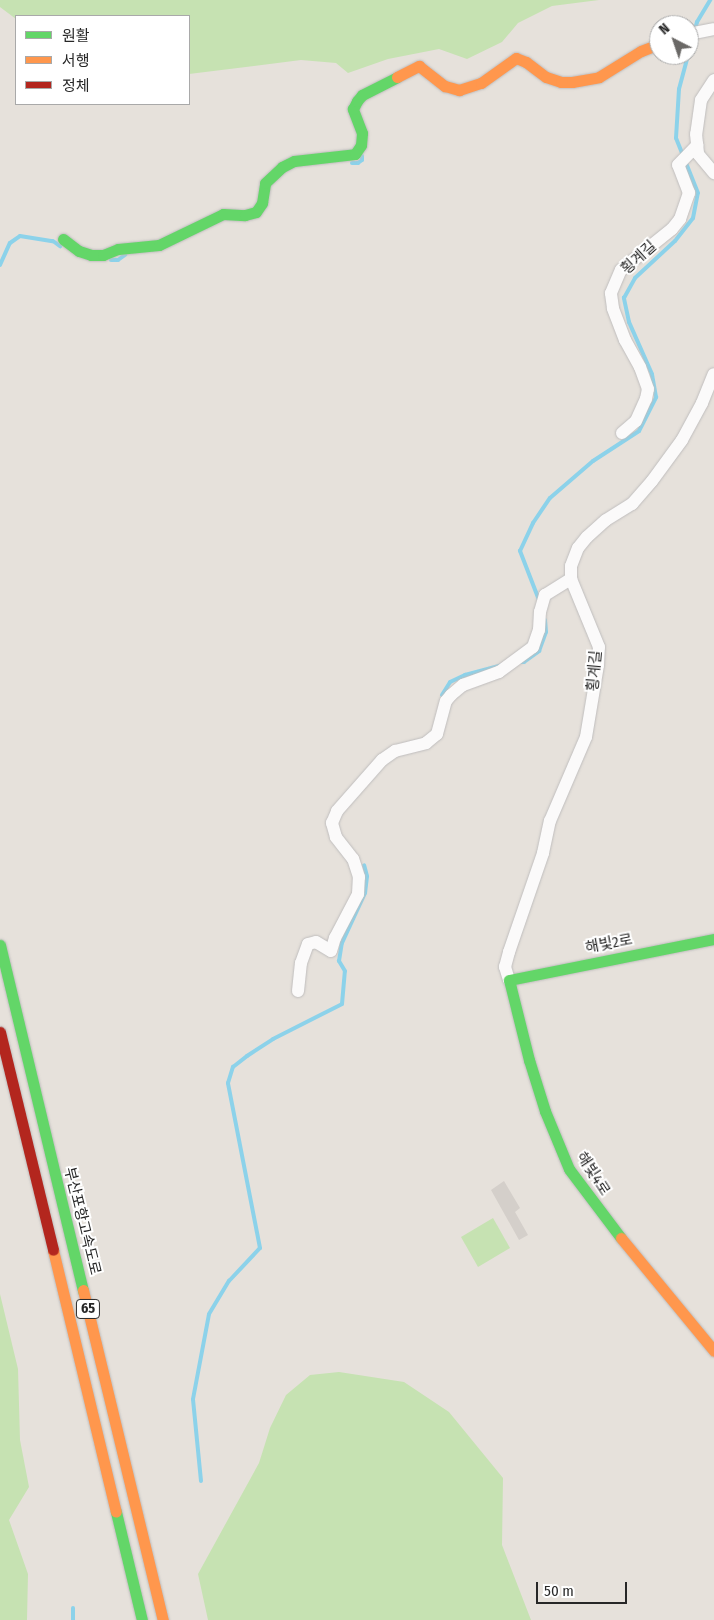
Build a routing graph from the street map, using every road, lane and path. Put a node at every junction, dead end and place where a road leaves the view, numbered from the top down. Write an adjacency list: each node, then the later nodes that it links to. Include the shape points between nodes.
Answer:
1 (714, 28): 2 (street)
2 (699, 32)
3 (649, 48): 7 (main road, via 599,77 572,82 546,77 516,58 481,82 460,90 445,86 419,66 362,95 357,101 354,109 362,133 361,145 355,154 294,161 282,167 265,183 262,203 256,212 223,214 159,245 118,249 103,255 79,251)
4 (714, 80): 5 (street, via 701,100)
5 (694, 148): 6 (street); 9 (street, 횡계길, via 678,165 689,193 680,219 621,270 611,293 625,340 648,389 636,421)
6 (714, 173)
7 (63, 238)
8 (714, 374): 10 (street, via 682,440 652,481 632,504 606,520 578,548 571,566)
9 (622, 432)
10 (571, 579): 13 (street, 횡계길, via 599,647 598,665 586,737 550,821 543,853 509,952 505,967); 14 (street, via 545,596 540,630 533,646 512,663 464,685 451,695 446,701 437,734 426,743 395,751 382,760 337,811 332,823 336,837 353,859 359,877 358,894 331,951 316,942 308,944 301,963)
11 (714, 939): 13 (main road, 해빛2로)
12 (0, 945): 18 (main road, 부산포항고속도로 / 65)
13 (510, 980): 16 (main road, 해빛4로, via 532,1069 557,1144 569,1169 612,1227)
14 (298, 991)
15 (0, 1032): 17 (main road, 65)
16 (714, 1351)
17 (142, 1620)
18 (164, 1620)

